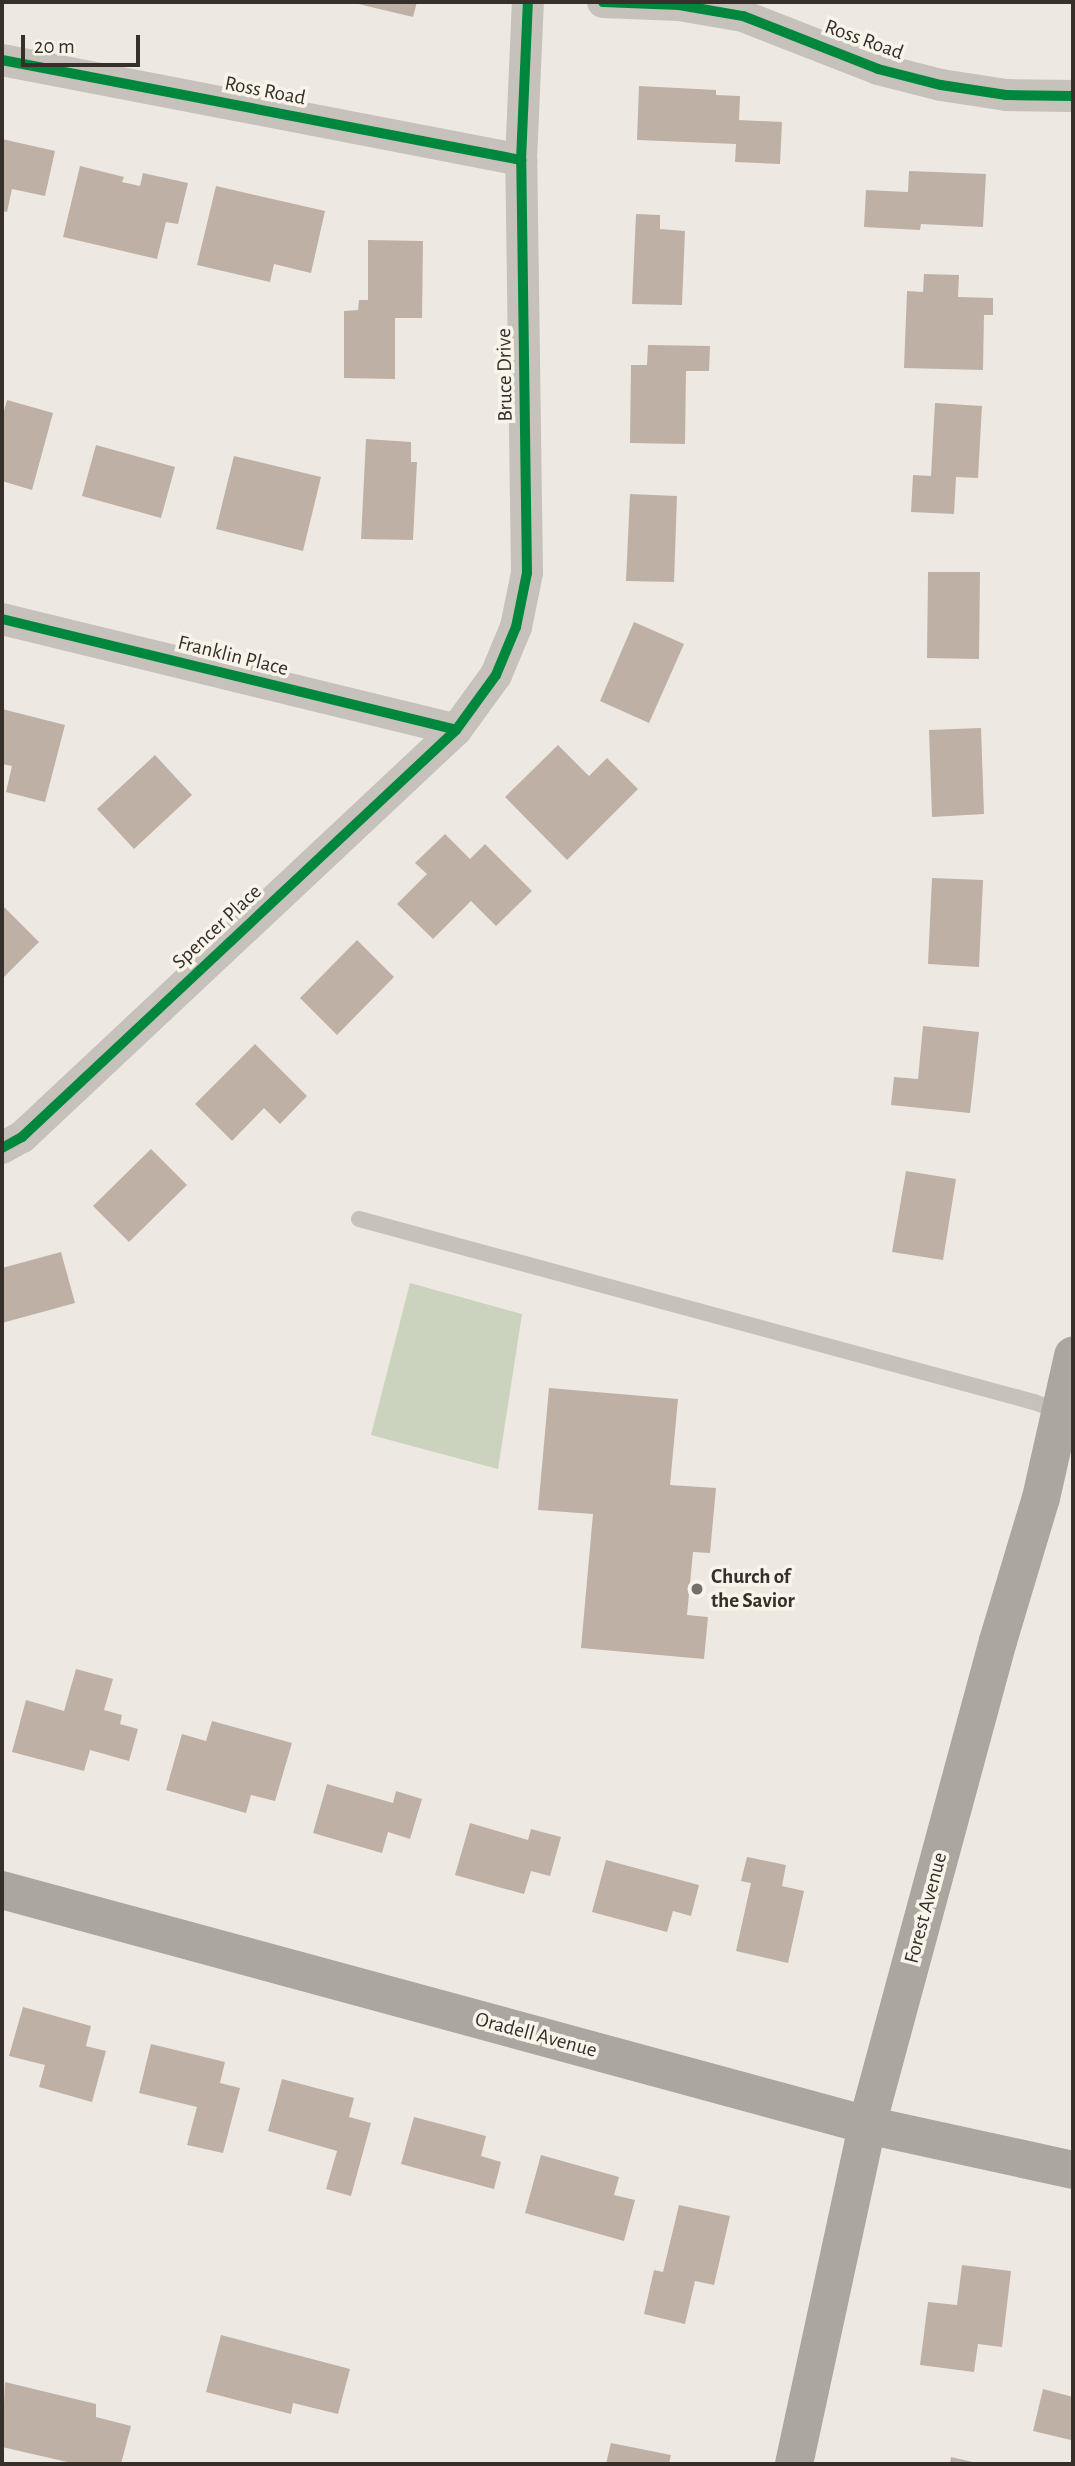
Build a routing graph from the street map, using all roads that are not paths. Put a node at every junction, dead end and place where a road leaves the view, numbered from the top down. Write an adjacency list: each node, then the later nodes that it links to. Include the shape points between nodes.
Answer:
1 (528, 2): 5 (street, Bruce Drive)
2 (603, 2): 4 (street, Ross Road, via 679,5 743,16 878,69 941,86 1006,95)
3 (2, 60): 5 (street, Ross Road)
4 (1073, 96)
5 (521, 160): 7 (street, Bruce Drive, via 527,573 516,627 496,675)
6 (2, 619): 7 (street, Franklin Place)
7 (456, 730): 8 (street, Spencer Place, via 22,1137)
8 (2, 1148)
9 (359, 1219): 11 (lane)
10 (1073, 1356): 11 (main road, Forest Avenue)
11 (1061, 1412): 13 (main road, Forest Avenue)
12 (2, 1890): 13 (main road, Oradell Avenue)
13 (867, 2124): 14 (main road, Oradell Avenue); 15 (main road, Forest Avenue)
14 (1073, 2170)
15 (794, 2464)

